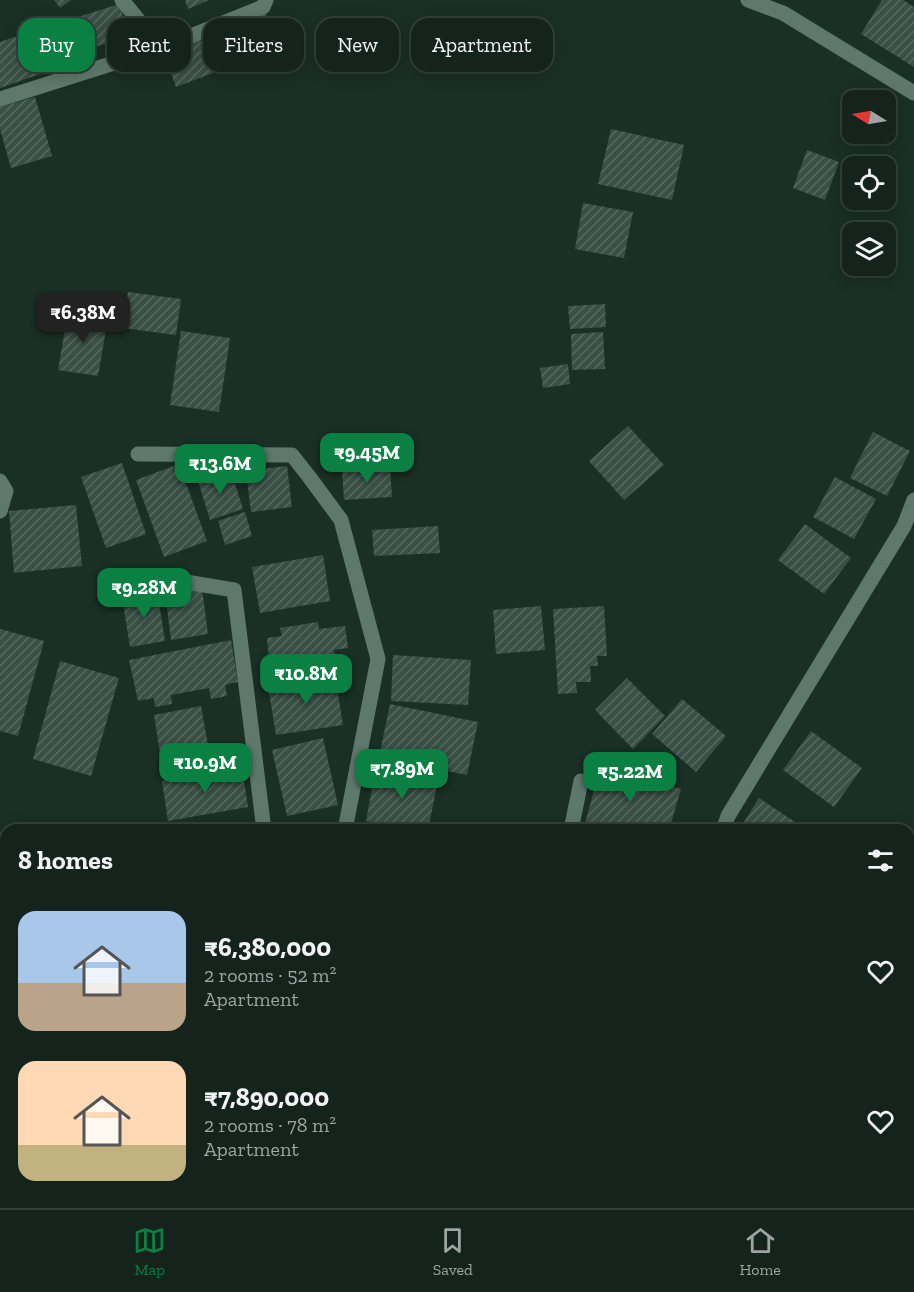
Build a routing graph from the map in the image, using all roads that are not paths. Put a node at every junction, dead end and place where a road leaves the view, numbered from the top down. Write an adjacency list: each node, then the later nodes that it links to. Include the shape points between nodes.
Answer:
1 (122, 0): 4 (street)
2 (266, 0): 5 (street, via 263,7)
3 (748, 0): 7 (street, via 783,13)
4 (137, 18)
5 (191, 36)
6 (107, 65): 8 (street)
7 (914, 93)
8 (0, 99)
9 (138, 454): 16 (street, via 292,455 341,520 378,658)
10 (0, 481): 12 (street, via 6,491)
11 (914, 500): 18 (street, via 904,526)
12 (0, 511)
13 (162, 578): 15 (street, via 234,590)
14 (581, 781): 17 (street)
15 (263, 824)
16 (346, 824)
17 (572, 824)
18 (725, 824)

